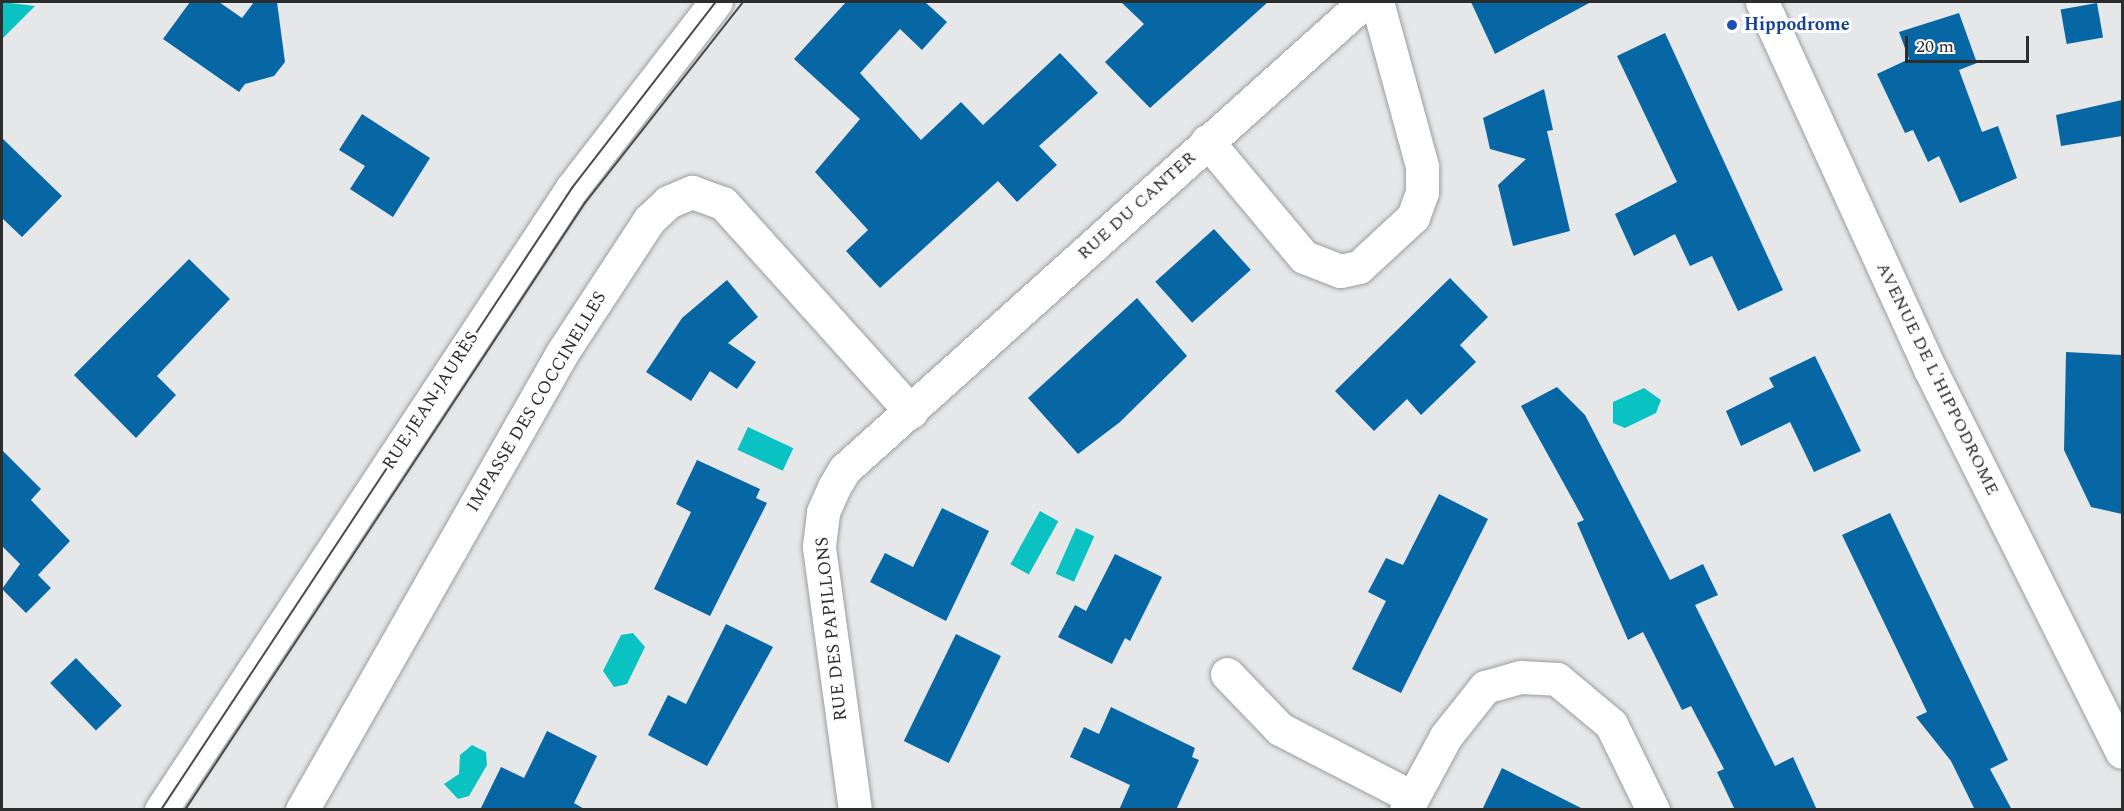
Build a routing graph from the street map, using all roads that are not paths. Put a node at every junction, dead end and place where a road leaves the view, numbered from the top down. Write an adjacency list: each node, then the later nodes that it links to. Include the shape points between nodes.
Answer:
1 (716, 2): 10 (street, RUE JEAN JAURÈS, via 572,188)
2 (1364, 2): 5 (street, RUE DU CANTER)
3 (1377, 2): 5 (street, via 1422,165 1422,192 1413,218 1359,267 1340,272 1304,257)
4 (1762, 2): 8 (street, AVENUE DE L'HIPPODROME, via 1930,369)
5 (1207, 141): 6 (street, RUE DU CANTER)
6 (911, 412): 11 (street, IMPASSE DES COCCINELLES, via 723,203 692,192 668,202 649,220 562,353); 12 (street, RUE DES PAPILLONS, via 845,469 823,512 819,546)
7 (1227, 674): 9 (street, via 1280,729)
8 (2122, 752)
9 (1409, 803): 13 (street, via 1446,736 1485,687 1521,677 1557,679 1605,717)
10 (160, 810)
11 (302, 810)
12 (855, 810)
13 (1653, 810)

